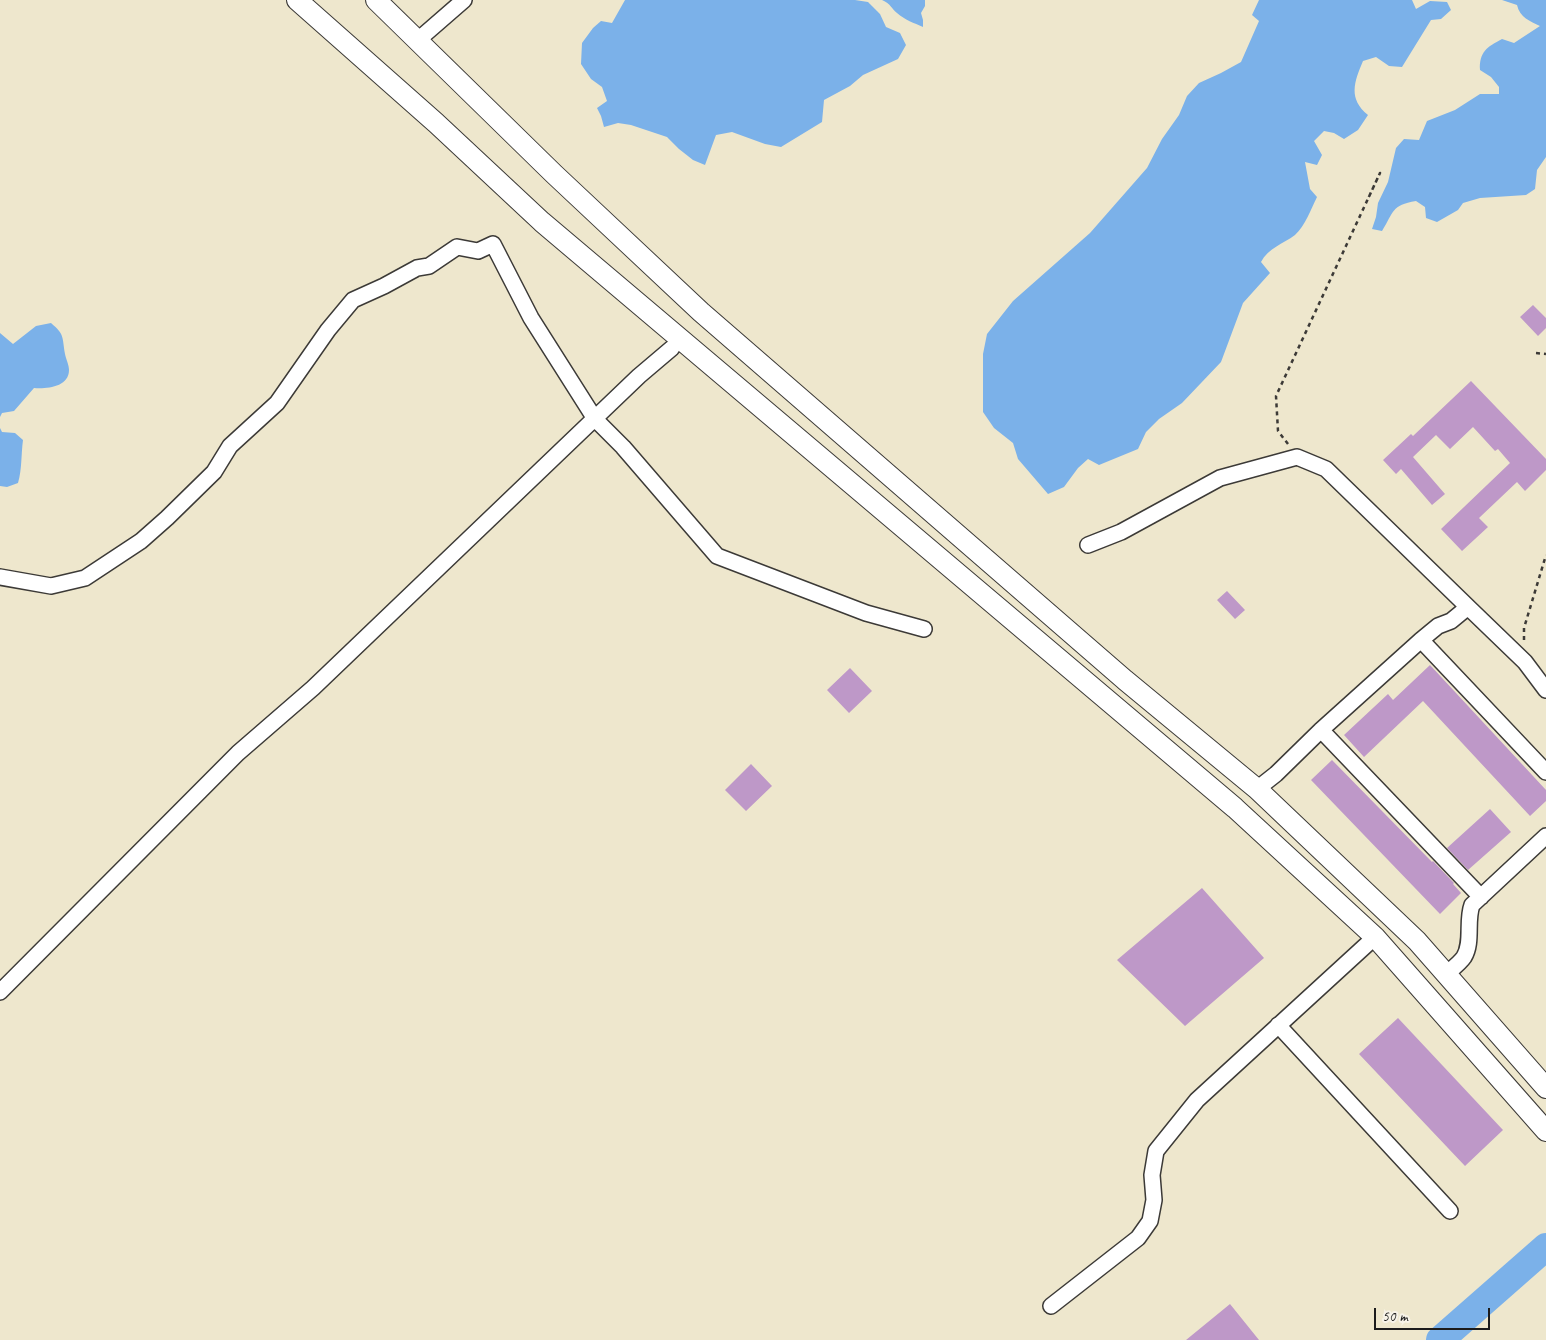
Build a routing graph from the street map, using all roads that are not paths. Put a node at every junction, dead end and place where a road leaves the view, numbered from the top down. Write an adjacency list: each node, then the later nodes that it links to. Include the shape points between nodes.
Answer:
1 (297, 0): 18 (main road, via 542,222 1235,808)
2 (376, 0): 4 (main road)
3 (464, 0): 4 (street)
4 (418, 40): 15 (main road, via 701,312 1125,680)
5 (672, 348): 6 (street)
6 (595, 419): 8 (street, via 531,318 493,244 478,250 457,247 430,266 417,268 353,300 277,403 230,446 214,472 141,540 85,578 51,586); 10 (street, via 717,556 866,613); 20 (street, via 313,688 238,753)
7 (1088, 544): 9 (street, via 1121,532 1220,478 1297,457 1326,469)
8 (0, 577)
9 (1468, 607): 11 (street); 12 (street, via 1525,662)
10 (924, 629)
11 (1421, 640): 13 (street); 14 (street)
12 (1546, 690)
13 (1321, 730): 15 (street); 17 (street)
14 (1546, 772)
15 (1257, 788): 19 (main road, via 1417,941)
16 (1546, 836): 17 (street)
17 (1481, 896): 19 (street, via 1468,914 1464,957)
18 (1375, 937): 21 (street); 23 (main road)
19 (1446, 974): 22 (main road)
20 (0, 992)
21 (1278, 1025): 24 (street); 25 (street, via 1197,1100 1156,1150 1150,1221 1138,1238)
22 (1546, 1088)
23 (1546, 1132)
24 (1450, 1211)
25 (1051, 1306)

